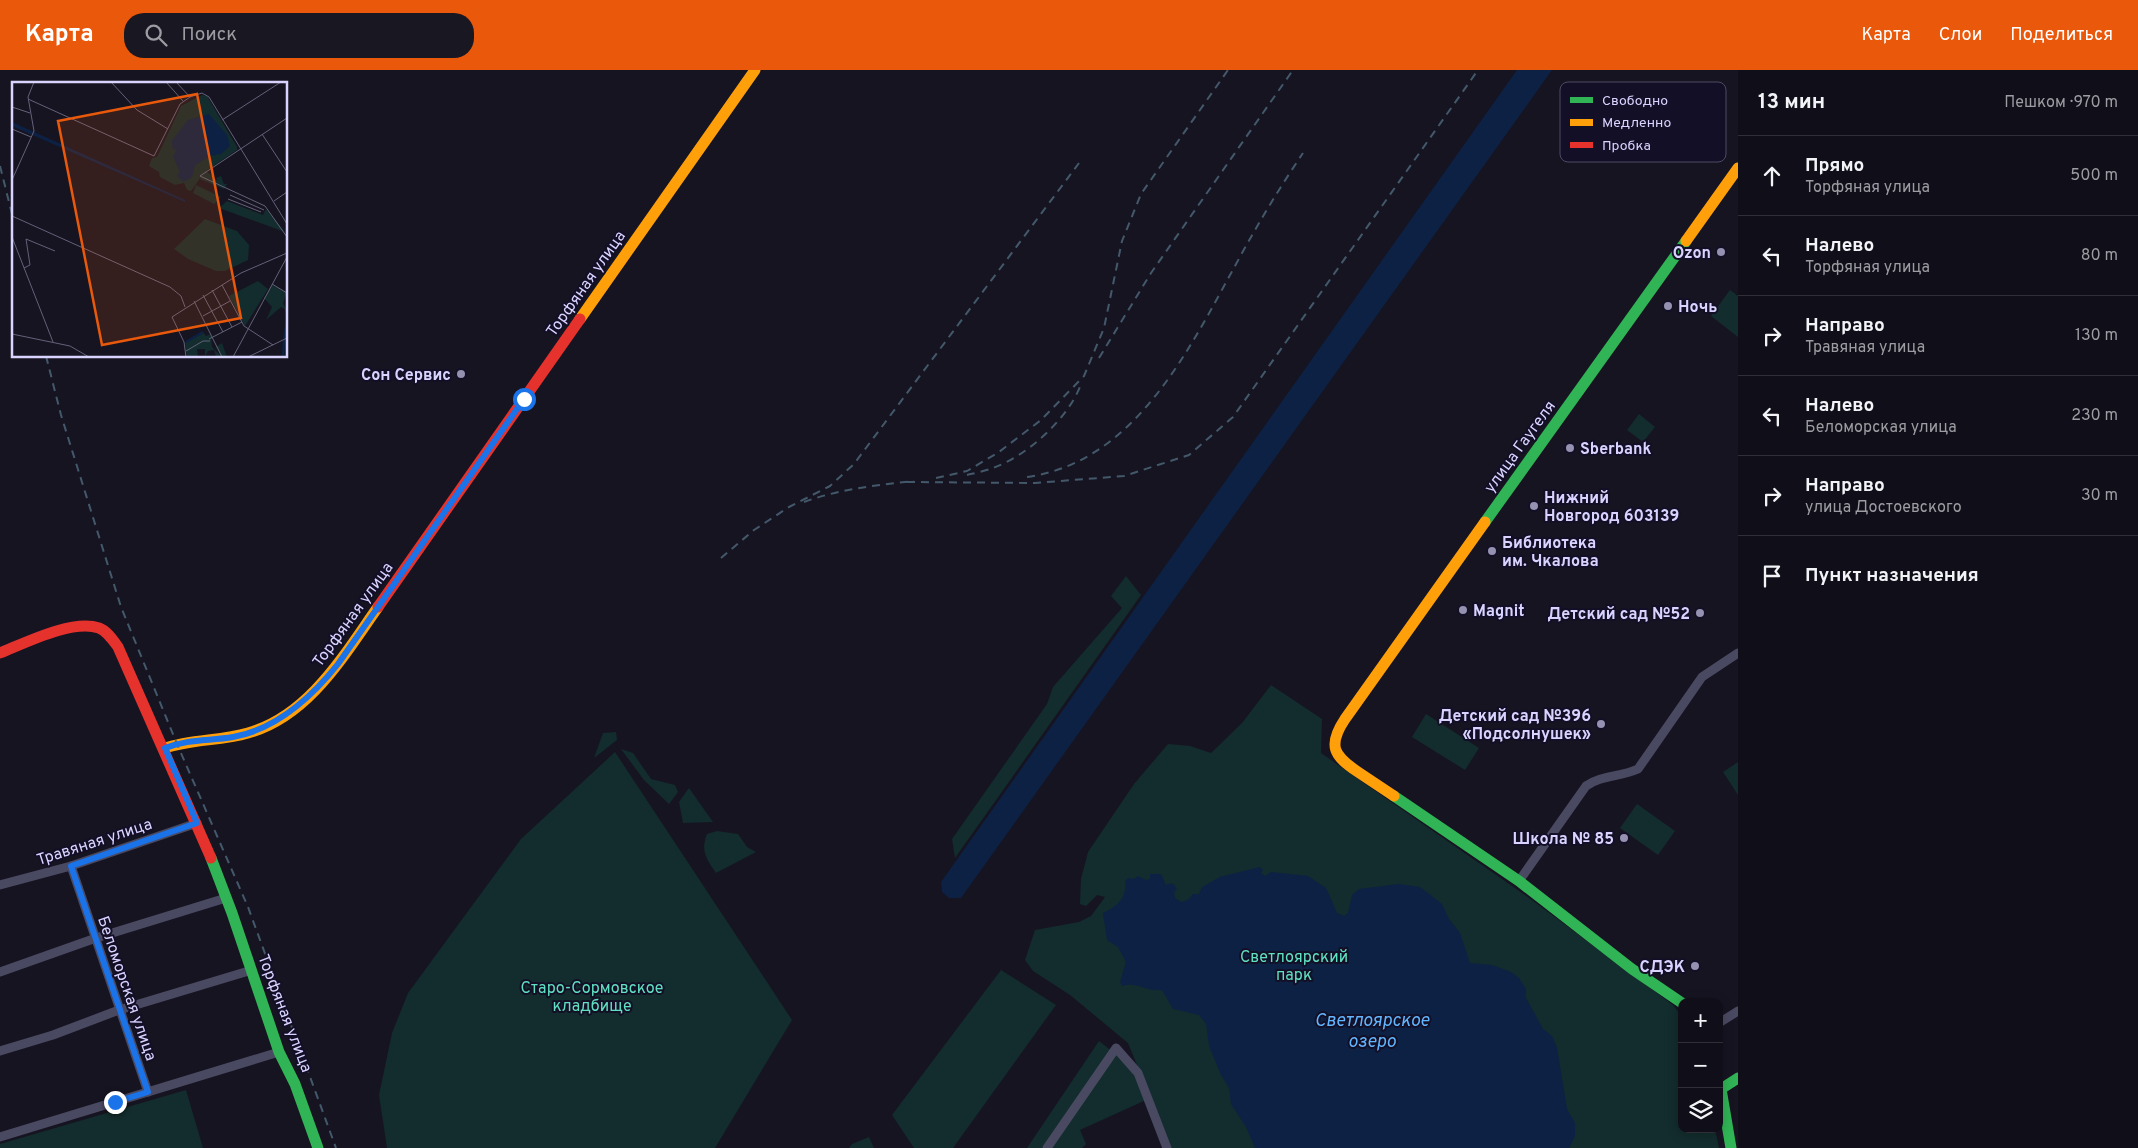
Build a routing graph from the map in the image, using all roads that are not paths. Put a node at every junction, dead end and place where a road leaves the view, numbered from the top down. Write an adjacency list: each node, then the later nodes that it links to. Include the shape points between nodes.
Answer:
1 (755, 70): 5 (street, Торфяная улица, via 318,689 299,706 255,730 233,737 193,740)
2 (1738, 168): 8 (street, улица Гаугеля, via 1340,725 1333,746 1342,761)
3 (0, 653): 5 (street, via 66,630 89,626 98,628 118,647)
4 (1738, 653): 8 (street, via 1702,676 1638,769 1626,775 1593,780 1586,786)
5 (165, 748): 6 (street, Торфяная улица)
6 (197, 823): 7 (street, Травяная улица); 10 (street, Торфяная улица)
7 (71, 866): 9 (street, Травяная улица); 11 (street, Беломорская улица)
8 (1518, 881): 14 (street)
9 (0, 885)
10 (226, 898): 11 (street); 12 (street, Торфяная улица)
11 (96, 938): 13 (street); 15 (street, Беломорская улица)
12 (252, 970): 15 (street); 19 (street, Торфяная улица)
13 (0, 972)
14 (1678, 1000)
15 (119, 1010): 18 (street); 23 (street, Беломорская улица)
16 (1738, 1011): 17 (street)
17 (1723, 1021)
18 (0, 1051)
19 (279, 1052): 23 (street); 25 (street, Торфяная улица, via 295,1084)
20 (1738, 1078): 21 (street)
21 (1723, 1084)
22 (1721, 1088): 28 (street)
23 (148, 1092): 24 (street)
24 (0, 1138)
25 (318, 1148)
26 (1047, 1148): 27 (street, via 1116,1048 1138,1073)
27 (1168, 1148)
28 (1731, 1148)

